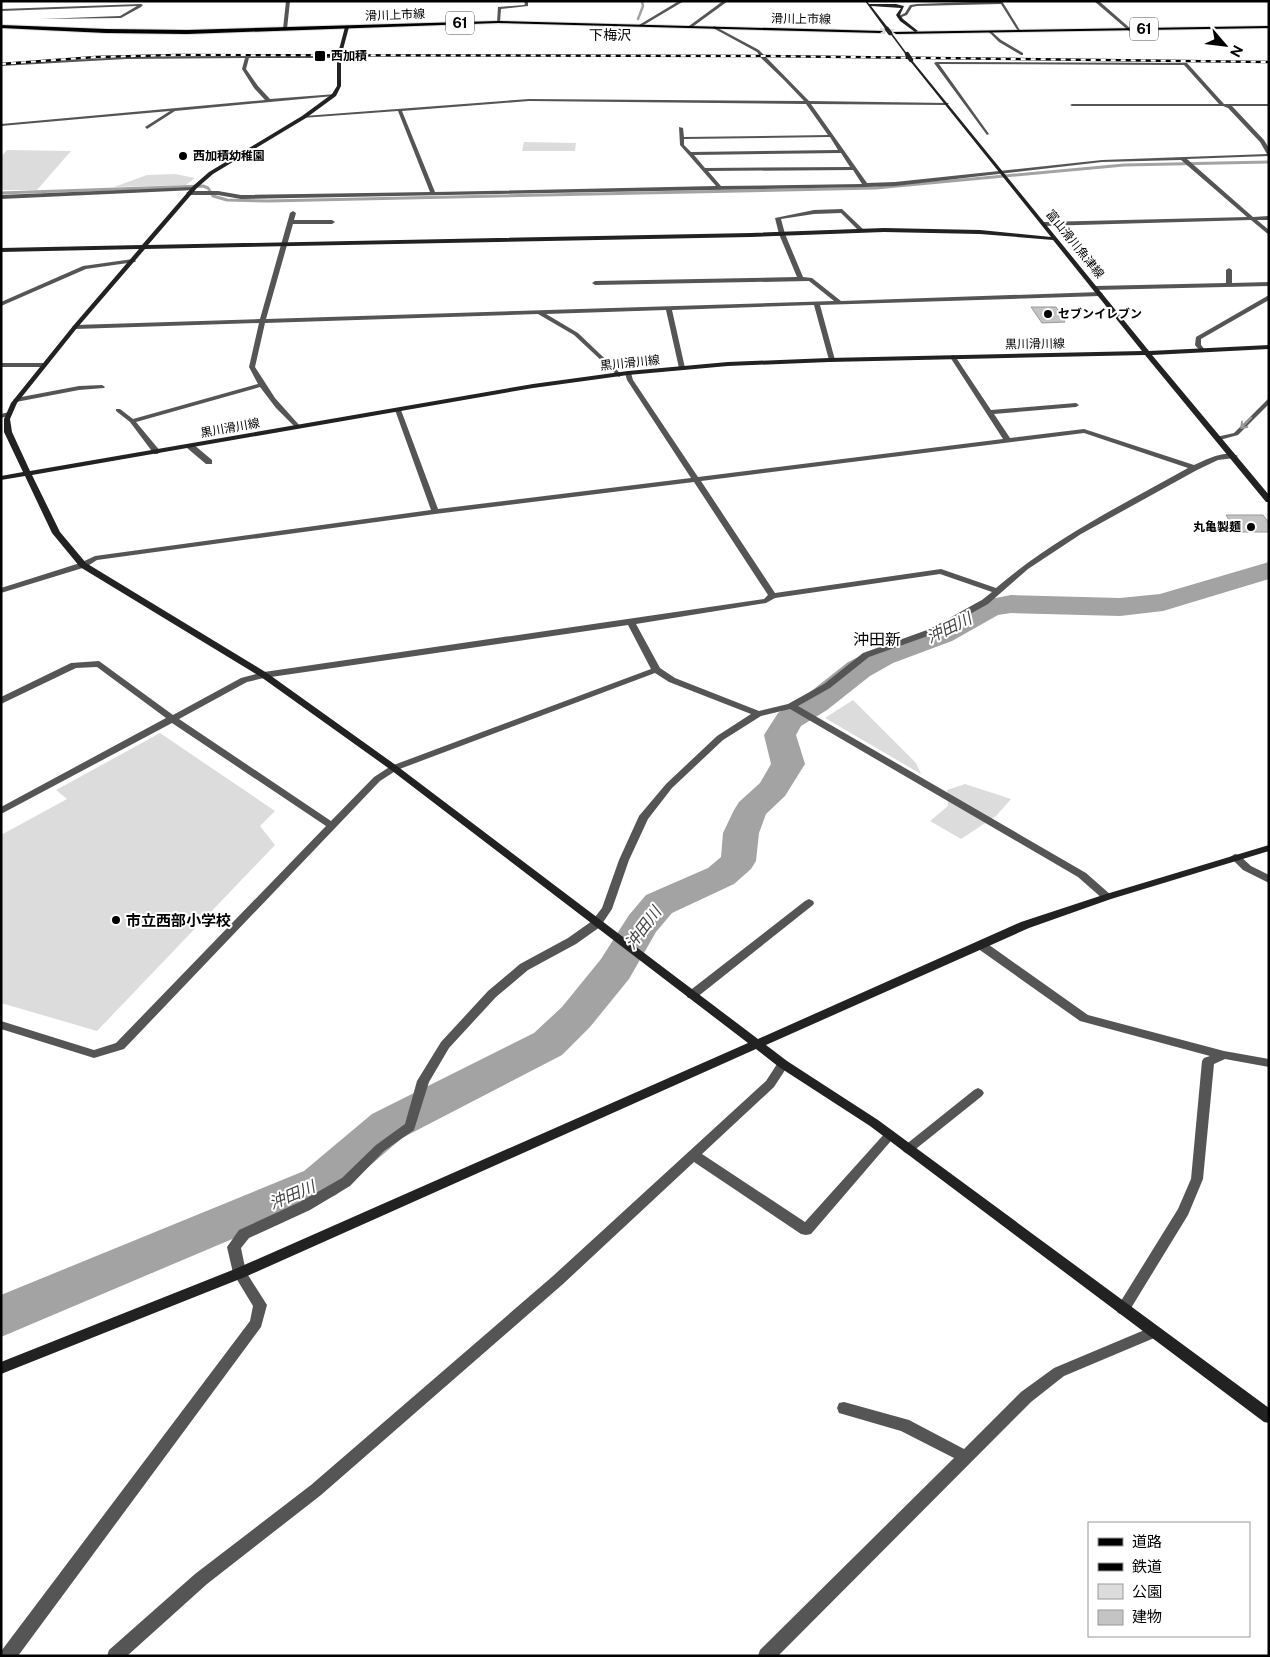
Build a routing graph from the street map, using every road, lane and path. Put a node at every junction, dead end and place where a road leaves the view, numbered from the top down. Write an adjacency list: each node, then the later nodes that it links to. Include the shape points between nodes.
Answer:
1 (52, 1): 10 (street)
2 (288, 1): 22 (street)
3 (526, 1): 14 (street, via 527,5 499,8)
4 (682, 1): 15 (street)
5 (726, 1): 18 (street)
6 (1096, 1): 23 (street)
7 (1001, 2): 13 (street, via 911,6); 25 (street)
8 (143, 3): 10 (street); 12 (street, via 121,17)
9 (867, 3): 13 (street, via 900,6 903,9); 36 (street, 富山滑川魚津線, bridge)
10 (48, 8): 11 (street); 12 (street)
11 (1, 10)
12 (43, 19): 21 (street)
13 (900, 19): 27 (street)
14 (498, 22): 15 (main road, 滑川上市線 / 61); 17 (main road, 滑川上市線 / 61)
15 (641, 25): 18 (main road, 滑川上市線 / 61)
16 (1, 26): 21 (main road, 滑川上市線 / 61)
17 (346, 27): 22 (main road, 滑川上市線 / 61); 31 (street)
18 (690, 27): 19 (main road, 滑川上市線 / 61)
19 (714, 27): 24 (main road, 滑川上市線 / 61); 35 (street, via 758,51)
20 (1269, 27): 23 (main road, 61)
21 (40, 28): 22 (main road, 滑川上市線 / 61, via 162,32)
22 (285, 29)
23 (1130, 30): 25 (main road, 61)
24 (880, 31)
25 (1020, 31): 28 (main road, 61)
26 (896, 32): 27 (main road, 61)
27 (916, 32): 28 (main road, 61)
28 (991, 32): 29 (street)
29 (1022, 54)
30 (247, 57): 31 (street); 32 (street, via 126,58); 34 (street, via 244,69)
31 (339, 57): 33 (street, via 339,86)
32 (1, 66)
33 (334, 95): 34 (street); 42 (street)
34 (269, 101): 40 (street)
35 (808, 103): 36 (street); 41 (street, via 529,100); 47 (street)
36 (947, 104): 57 (street, 富山滑川魚津線)
37 (1223, 104): 38 (street); 39 (street); 46 (street, via 1185,64 936,63); 49 (street, via 1230,107)
38 (1072, 105)
39 (1269, 105)
40 (176, 110): 43 (street); 44 (street)
41 (399, 110): 42 (street); 61 (street)
42 (304, 117): 60 (street, via 211,173)
43 (1, 125)
44 (147, 128)
45 (681, 128): 48 (street)
46 (988, 134)
47 (832, 136): 48 (street); 51 (street)
48 (682, 138): 52 (street, via 682,145)
49 (1262, 141): 50 (street); 53 (street)
50 (1269, 141)
51 (842, 151): 52 (street); 55 (street)
52 (690, 154): 56 (street)
53 (1269, 154): 54 (street)
54 (1182, 158): 57 (street, via 1102,161); 65 (street)
55 (854, 168): 56 (street); 58 (street)
56 (704, 170): 59 (street)
57 (1002, 171): 58 (street); 68 (street, 富山滑川魚津線)
58 (866, 185): 59 (street)
59 (720, 188): 61 (street)
60 (191, 191): 61 (street, via 241,197); 62 (street); 74 (street)
61 (432, 194)
62 (1, 197)
63 (293, 213): 66 (street)
64 (1269, 218): 65 (street)
65 (1252, 219): 68 (street); 70 (street)
66 (291, 222): 67 (street); 73 (street)
67 (332, 222)
68 (1044, 224): 72 (street, 富山滑川魚津線)
69 (862, 231): 71 (street); 71 (street, via 842,211 814,212 778,218); 72 (street, via 940,230)
70 (1269, 233)
71 (782, 234): 73 (street); 78 (street)
72 (1056, 239): 82 (street, 富山滑川魚津線)
73 (285, 244): 74 (street); 90 (street)
74 (146, 246): 75 (street); 76 (street)
75 (1, 250)
76 (133, 261): 87 (street, via 85,267); 91 (street)
77 (1229, 270): 81 (street)
78 (802, 279): 79 (street); 85 (street, via 810,279)
79 (595, 283)
80 (1269, 284): 81 (street)
81 (1229, 285): 82 (street)
82 (1095, 288): 83 (street, 富山滑川魚津線)
83 (1100, 294): 85 (street); 94 (street, 富山滑川魚津線)
84 (1269, 297): 93 (street, via 1198,338 1198,345)
85 (839, 302): 86 (street)
86 (816, 303): 88 (street); 96 (street)
87 (1, 304)
88 (668, 307): 89 (street); 99 (street)
89 (538, 312): 90 (street); 101 (street, via 576,334)
90 (263, 320): 91 (street); 102 (street, via 252,367)
91 (75, 327): 98 (street)
92 (1269, 347): 93 (street, 黒川滑川線)
93 (1203, 351): 94 (street, 黒川滑川線)
94 (1147, 353): 95 (street, 黒川滑川線); 113 (street, 富山滑川魚津線)
95 (952, 357): 96 (street, 黒川滑川線); 109 (street)
96 (832, 360): 99 (street, 黒川滑川線)
97 (1, 365): 98 (street)
98 (44, 365): 104 (street)
99 (682, 368): 100 (street, 黒川滑川線)
100 (628, 373): 101 (street, 黒川滑川線); 122 (street)
101 (620, 375): 108 (street, 黒川滑川線, via 533,386)
102 (261, 385): 111 (street); 112 (street, via 277,407)
103 (102, 387): 104 (street)
104 (16, 400): 110 (street)
105 (1269, 400): 113 (street, one-way to 113, via 1236,434)
106 (1076, 405): 109 (street)
107 (118, 410): 111 (street)
108 (398, 410): 112 (street, 黒川滑川線); 124 (street)
109 (989, 412): 114 (street)
110 (5, 415): 120 (street, via 8,432)
111 (132, 421): 116 (street)
112 (298, 427): 115 (street, 黒川滑川線)
113 (1219, 439): 117 (street, 富山滑川魚津線)
114 (1008, 441): 119 (street, via 1084,431); 122 (street)
115 (190, 446): 116 (street, 黒川滑川線); 118 (street)
116 (157, 452): 120 (street, 黒川滑川線)
117 (1234, 456): 119 (street, via 1216,458); 123 (street, 富山滑川魚津線)
118 (209, 462)
119 (1194, 468): 127 (street, via 1078,532 1025,567)
120 (28, 473): 121 (street, 黒川滑川線); 125 (street, via 56,533)
121 (1, 478)
122 (696, 480): 124 (street); 128 (street)
123 (1269, 500)
124 (435, 512): 125 (street, via 95,558)
125 (83, 565): 126 (street); 131 (street)
126 (1, 591)
127 (998, 591): 128 (street, via 941,571); 133 (street, via 985,602 933,631 866,655 827,686)
128 (773, 596): 129 (street, via 766,601)
129 (631, 622): 130 (street); 131 (street)
130 (656, 670): 134 (street, via 672,680); 136 (street)
131 (264, 675): 135 (street, via 244,680); 136 (street)
132 (1, 701): 135 (street, via 74,665 99,664)
133 (791, 706): 134 (street); 142 (street, via 1082,875)
134 (758, 714): 144 (street, via 720,738 669,786 643,818 607,909)
135 (171, 718): 137 (street); 138 (street)
136 (394, 768): 138 (street, via 377,779); 144 (street)
137 (1, 811)
138 (332, 826): 147 (street, via 120,1046 94,1054)
139 (1269, 848): 140 (street)
140 (1235, 857): 141 (street); 142 (street)
141 (1269, 880)
142 (1107, 897): 145 (street, via 1025,925)
143 (809, 903): 146 (street)
144 (596, 924): 146 (street); 156 (street, via 524,967 492,994 445,1045 422,1081 410,1127 380,1148 346,1182 305,1206 244,1234 234,1247)
145 (981, 945): 148 (street); 149 (street, via 1084,1018)
146 (692, 995): 148 (street)
147 (1, 1025)
148 (757, 1044): 151 (street); 156 (street)
149 (1225, 1055): 150 (street); 157 (street, via 1208,1060 1197,1179 1183,1211)
150 (1269, 1063)
151 (783, 1064): 153 (street); 155 (street, via 770,1084)
152 (978, 1093): 154 (street)
153 (890, 1135): 154 (street); 155 (street, via 806,1230)
154 (908, 1149): 157 (street)
155 (693, 1155): 164 (street, via 558,1280 390,1426 316,1490 201,1579)
156 (240, 1273): 159 (street); 163 (street, via 260,1305 256,1324)
157 (1123, 1309): 158 (street)
158 (1154, 1332): 161 (street); 162 (street, via 1060,1372 1026,1397)
159 (1, 1368)
160 (844, 1408): 162 (street, via 904,1425)
161 (1269, 1417)
162 (966, 1457): 165 (street)
163 (8, 1656)
164 (115, 1656)
165 (766, 1656)

